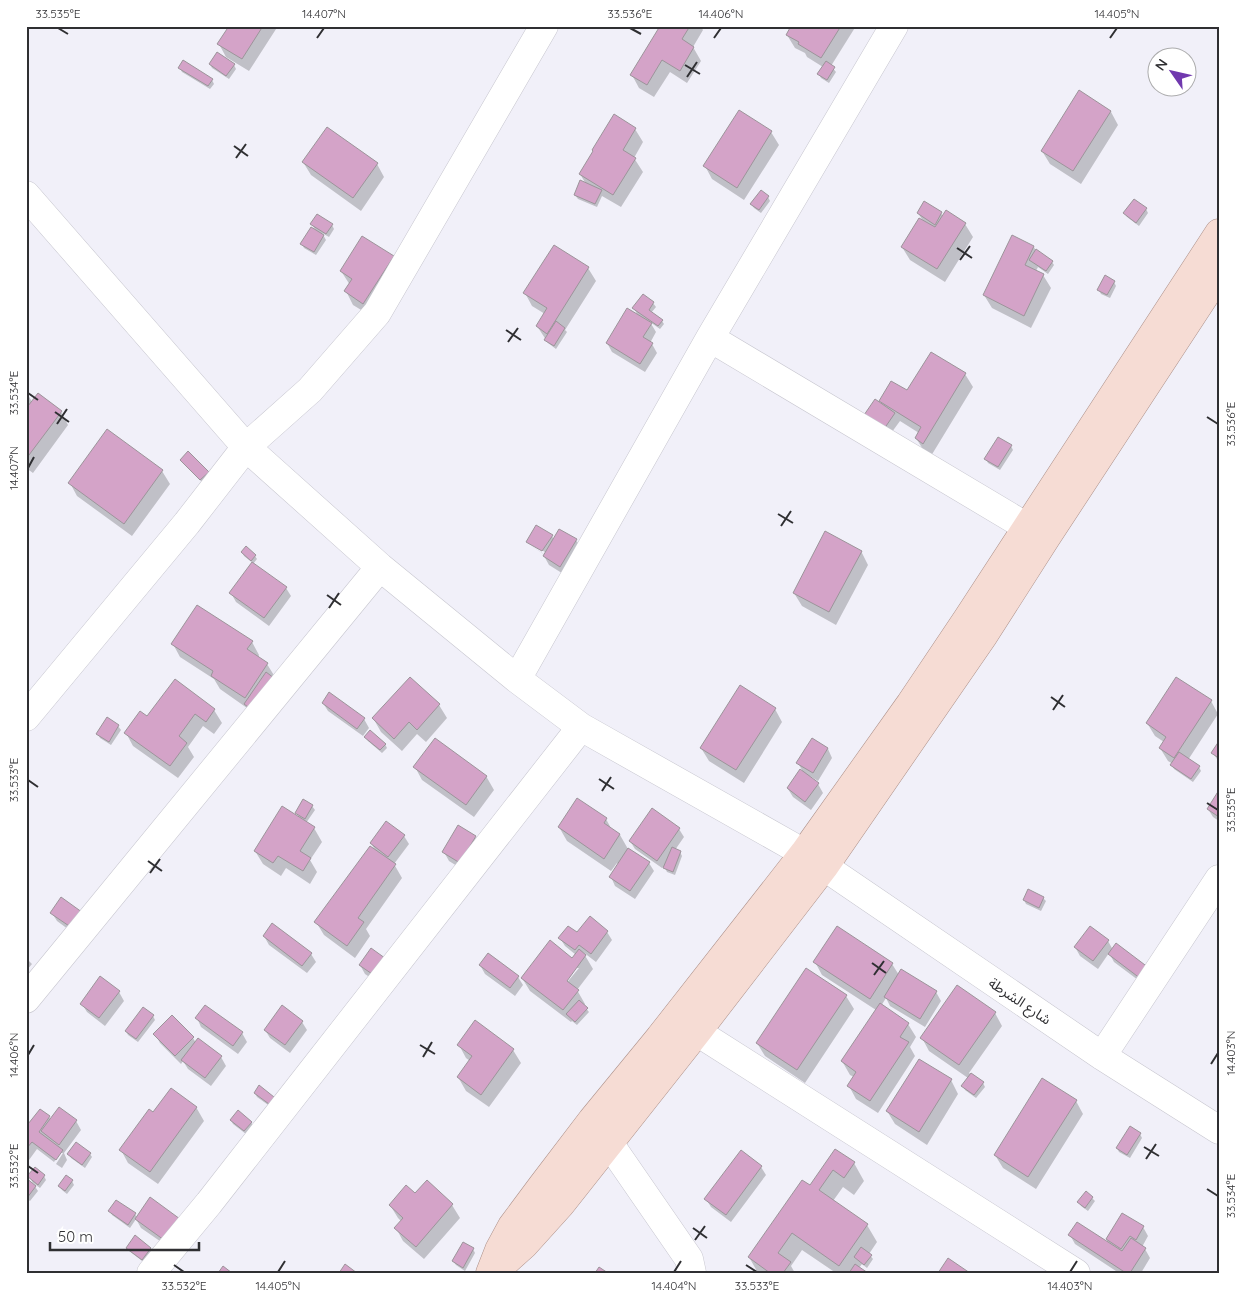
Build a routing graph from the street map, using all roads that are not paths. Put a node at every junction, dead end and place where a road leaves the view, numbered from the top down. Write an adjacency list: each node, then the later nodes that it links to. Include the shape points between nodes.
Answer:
1 (544, 26): 7 (street, via 377,313 310,390)
2 (894, 26): 6 (street)
3 (26, 195): 7 (street, شارع الشرطة)
4 (1219, 232): 8 (main road)
5 (1219, 274): 13 (main road, via 984,635)
6 (710, 338): 8 (street); 10 (street)
7 (246, 447): 9 (street, شارع الشرطة); 11 (street)
8 (1027, 527): 13 (main road, via 910,704)
9 (380, 567): 10 (street, شارع الشرطة); 15 (street)
10 (517, 679): 12 (street, شارع الشرطة)
11 (26, 717)
12 (580, 728): 13 (street, شارع الشرطة); 20 (street)
13 (814, 860): 16 (main road); 17 (street, شارع الشرطة); 21 (main road, via 592,1120 512,1226 498,1250)
14 (1219, 879): 17 (street)
15 (26, 999)
16 (697, 1032): 19 (main road); 23 (street)
17 (1102, 1056): 18 (street, شارع الشرطة)
18 (1219, 1130)
19 (609, 1143): 21 (main road, via 544,1224 524,1246); 22 (street, via 689,1259)
20 (151, 1273)
21 (491, 1273)
22 (692, 1273)
23 (1076, 1273)

